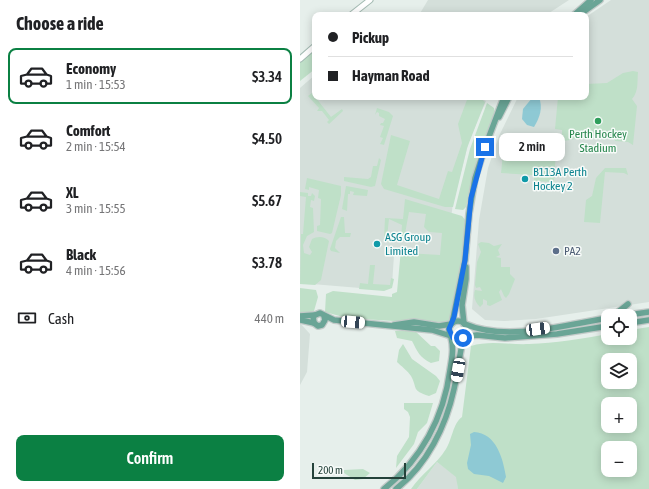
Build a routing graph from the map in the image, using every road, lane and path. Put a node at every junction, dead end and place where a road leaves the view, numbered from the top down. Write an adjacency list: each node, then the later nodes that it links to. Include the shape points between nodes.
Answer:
1 (370, 0): 4 (street)
2 (591, 0): 5 (main road)
3 (600, 0): 6 (main road)
4 (355, 12)
5 (577, 12)
6 (583, 12)
7 (312, 49): 8 (street)
8 (300, 59)
9 (503, 100): 11 (main road)
10 (507, 100): 11 (main road)
11 (494, 124): 12 (main road, via 473,189)
12 (465, 260): 26 (main road); 27 (main road, via 466,279 462,305)
13 (628, 304): 14 (main road)
14 (622, 309)
15 (649, 312): 16 (main road)
16 (637, 314)
17 (315, 315): 18 (main road); 19 (main road, via 321,313); 25 (main road)
18 (300, 316)
19 (324, 316): 23 (main road); 28 (main road)
20 (601, 319): 27 (main road, via 513,331 483,330)
21 (300, 320): 25 (main road)
22 (649, 320): 24 (main road)
23 (353, 322): 28 (main road); 29 (main road)
24 (637, 322)
25 (314, 323): 28 (main road)
26 (452, 324): 27 (main road, via 458,321); 29 (main road, via 439,326 414,322); 31 (main road, via 449,331)
27 (464, 324): 32 (main road, via 467,330)
28 (322, 325)
29 (390, 325): 31 (main road, via 432,330)
30 (601, 327): 32 (main road, via 505,338 478,335)
31 (451, 336): 32 (main road, via 458,340); 33 (main road, via 454,352 448,384 434,426 411,463)
32 (464, 337): 34 (main road, via 453,394 443,425 420,464)
33 (384, 489)
34 (396, 489)

